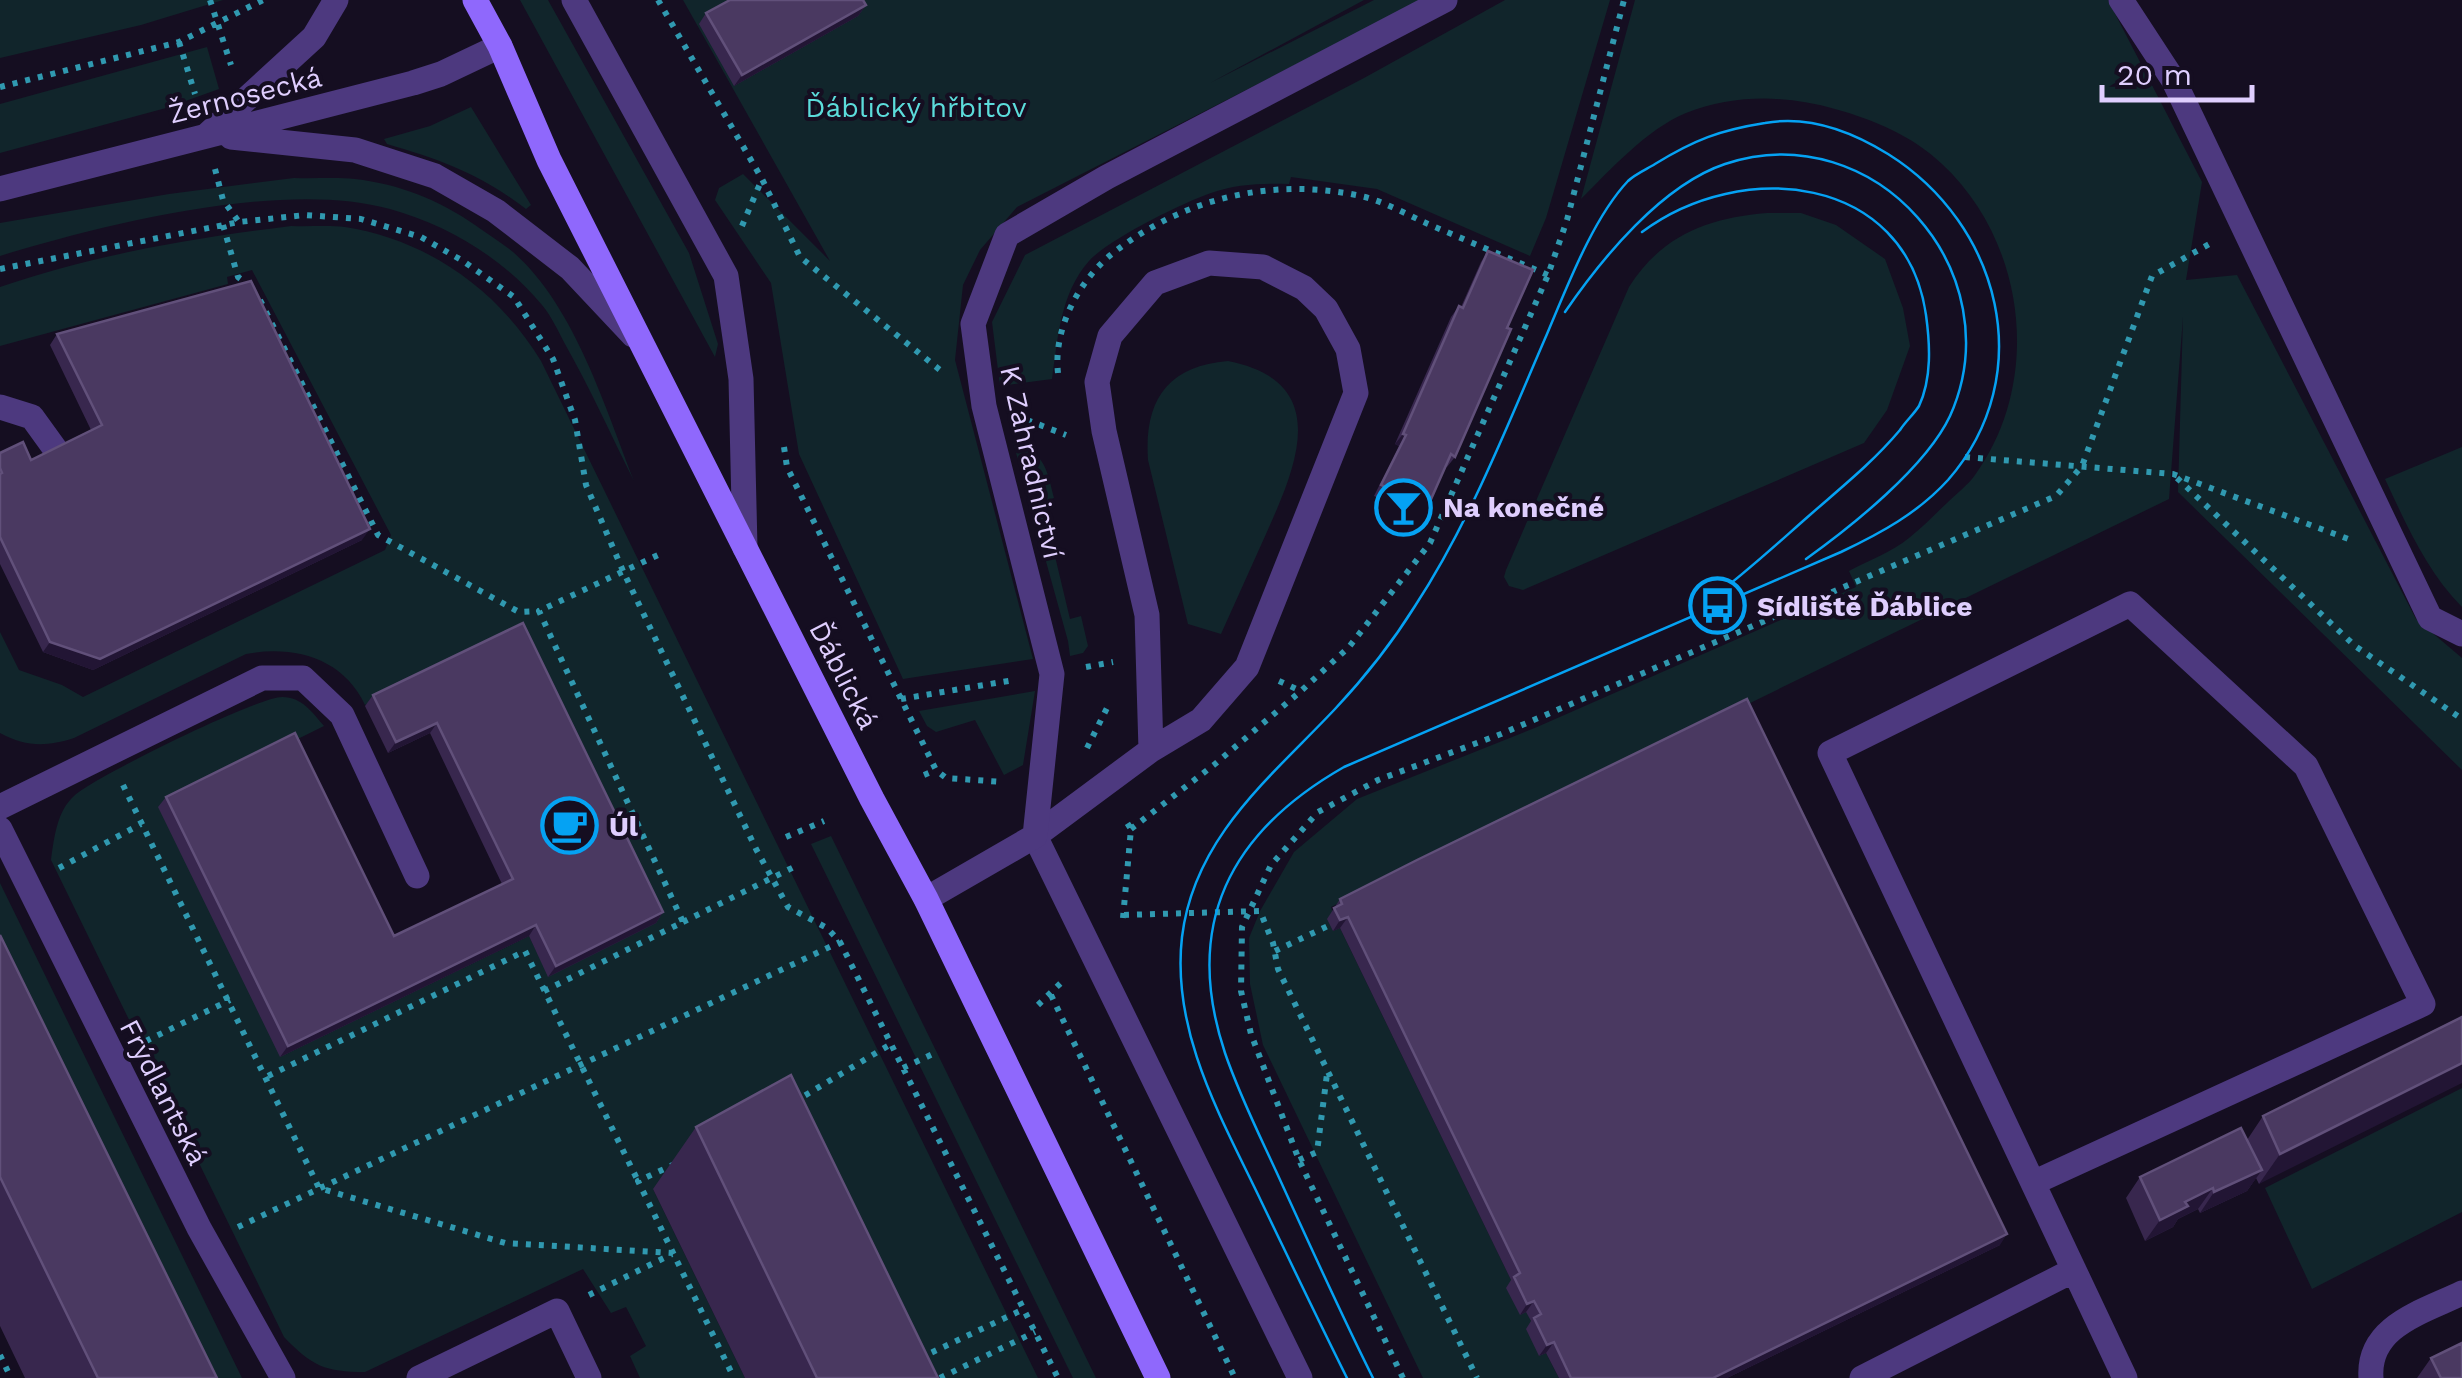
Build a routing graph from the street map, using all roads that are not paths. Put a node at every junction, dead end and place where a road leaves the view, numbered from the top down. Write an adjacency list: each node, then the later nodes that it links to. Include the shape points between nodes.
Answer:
1 (336, 0): 7 (street, via 314,37)
2 (475, 0): 6 (main road, Ďáblická)
3 (574, 0): 12 (street, via 726,276 741,379)
4 (1445, 0): 17 (street, K Zahradnictví, via 1008,235 973,324 984,406 1052,674)
5 (2121, 0): 13 (street, via 2174,81 2430,618)
6 (500, 46): 7 (street, Žernosecká, via 413,83); 9 (main road, Ďáblická, via 549,160)
7 (206, 136): 8 (street, Žernosecká); 9 (street, via 355,150 435,176 496,211 570,268)
8 (0, 189)
9 (647, 350): 12 (main road, Ďáblická)
10 (0, 407): 11 (street, via 32,417)
11 (58, 453)
12 (745, 548): 19 (main road, Ďáblická)
13 (2462, 634)
14 (1151, 750): 14 (street, via 1201,720 1248,667 1356,393 1348,350 1326,310 1304,288 1263,267 1209,264 1155,283 1110,336 1098,382 1148,615); 17 (street)
15 (0, 806): 18 (street, via 262,678 303,678 342,715)
16 (0, 829): 23 (street, Frýdlantská, via 199,1228)
17 (1035, 836): 19 (street); 27 (street)
18 (417, 876)
19 (926, 899): 26 (main road, Ďáblická)
20 (2033, 1183): 20 (street, via 1830,754 2130,604 2306,766 2422,1004); 21 (street)
21 (2074, 1270): 28 (street); 29 (street)
22 (2462, 1293): 30 (street, via 2387,1330 2370,1360)
23 (282, 1378)
24 (418, 1378): 25 (street, via 557,1311)
25 (589, 1378)
26 (1158, 1378)
27 (1300, 1378)
28 (1862, 1378)
29 (2125, 1378)
30 (2371, 1378)

